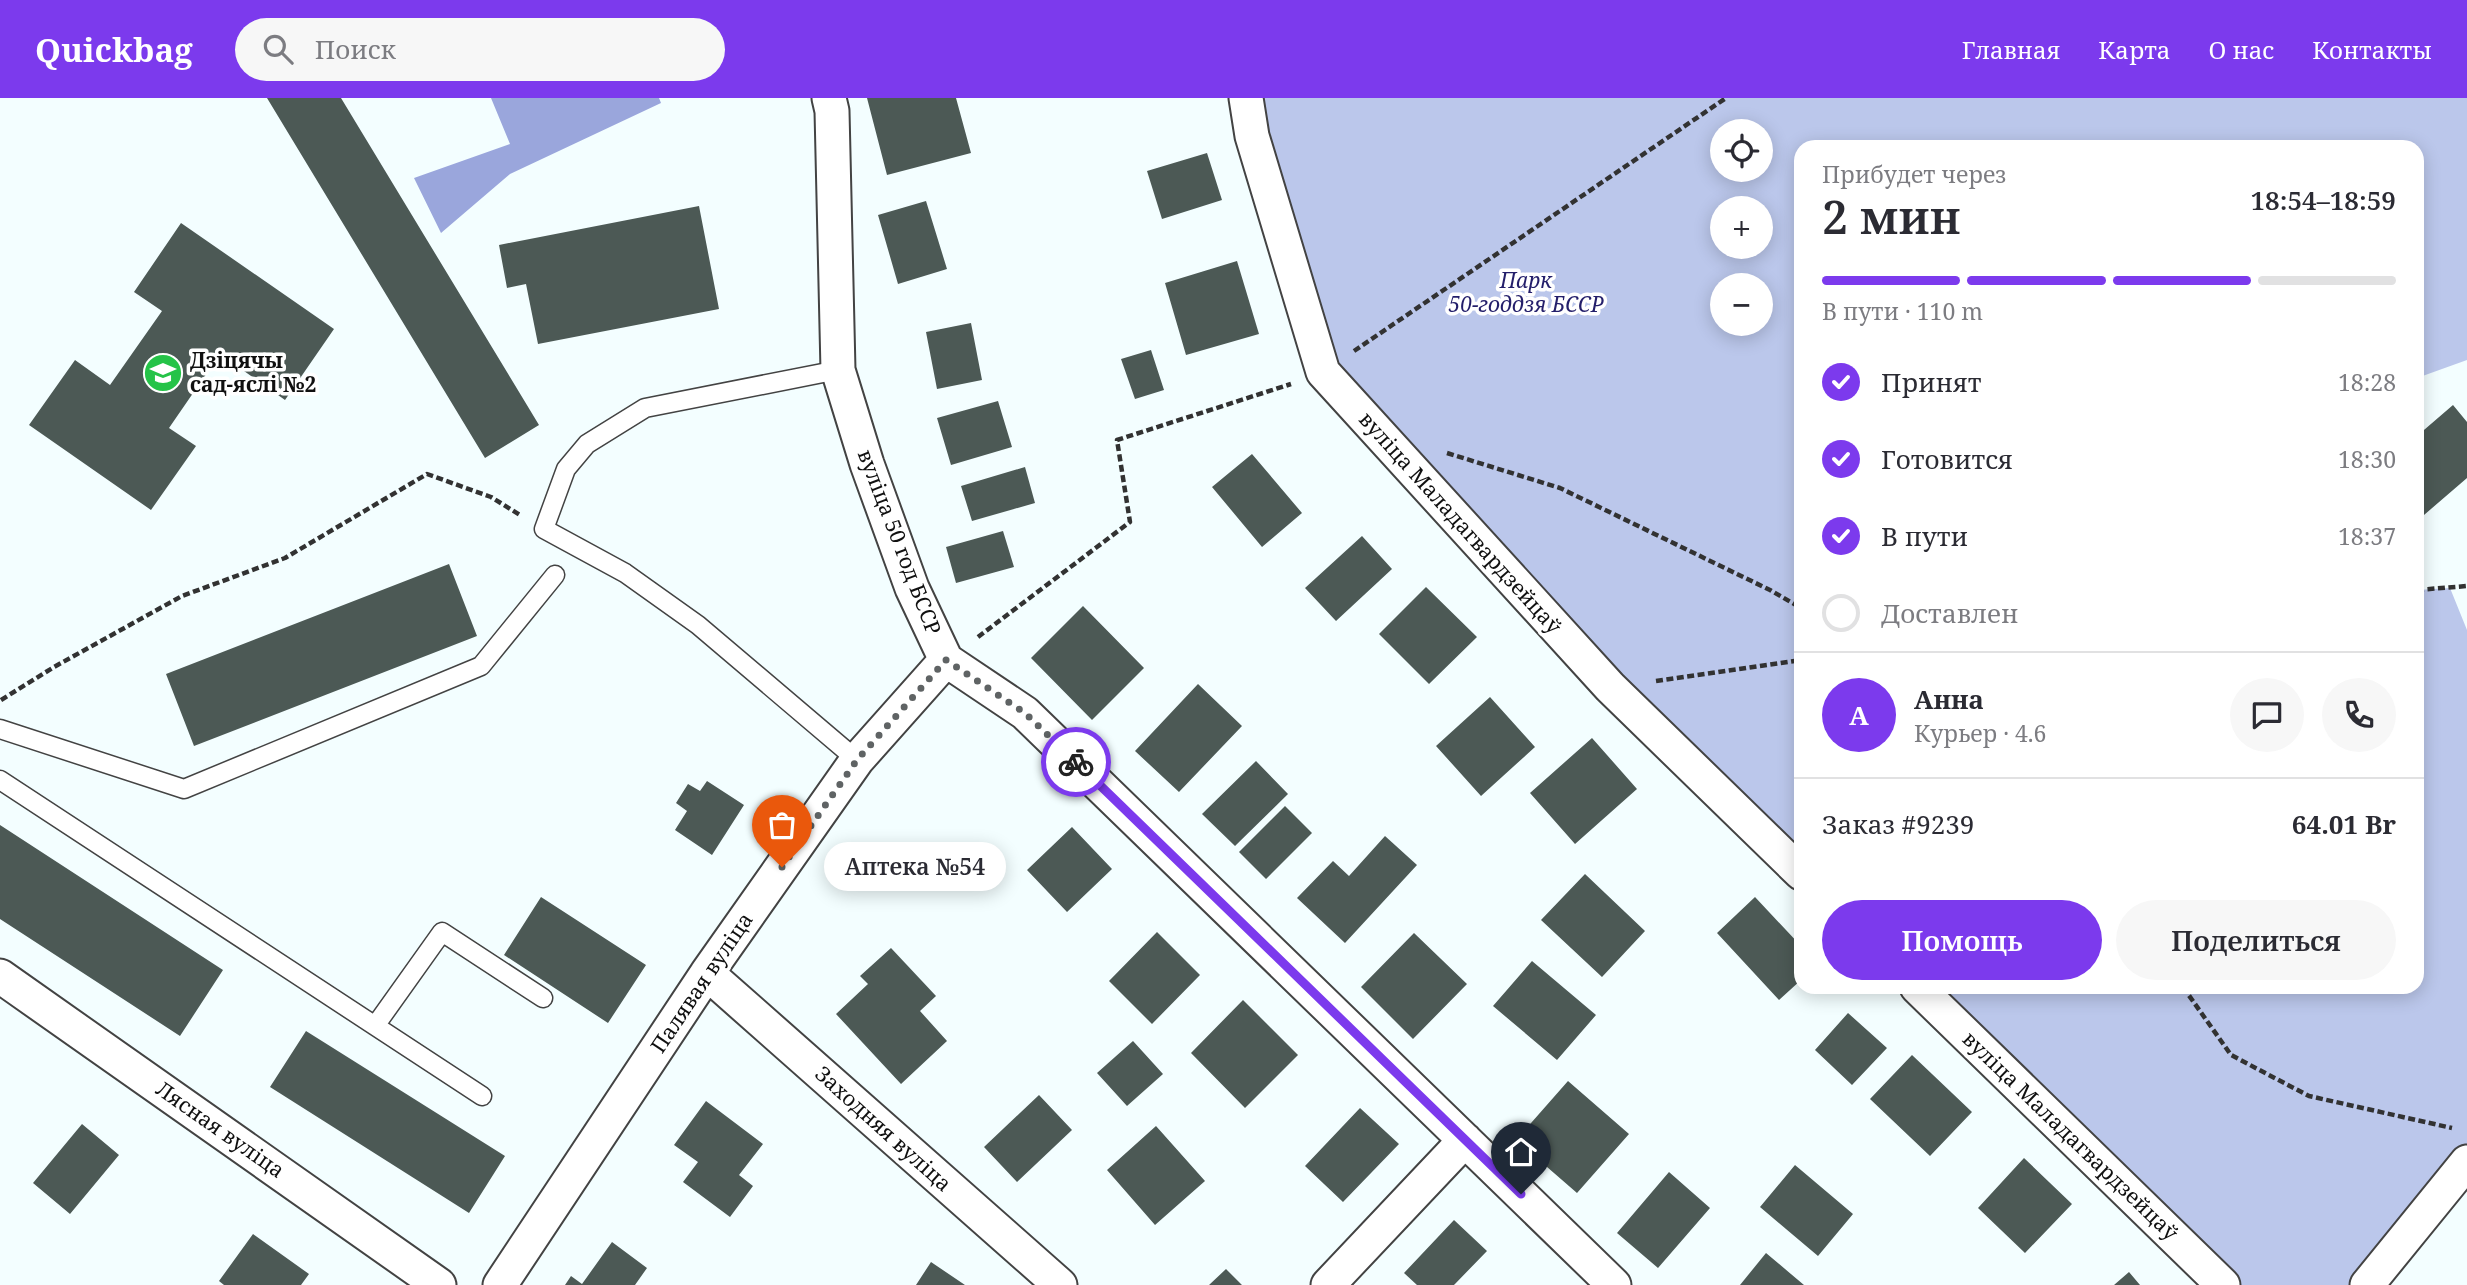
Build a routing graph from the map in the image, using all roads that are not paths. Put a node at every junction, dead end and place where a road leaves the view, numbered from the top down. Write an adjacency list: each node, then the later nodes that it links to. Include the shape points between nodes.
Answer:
1 (829, 98): 3 (street, вуліца 50 год БССР)
2 (1246, 98): 9 (street, вуліца Маладагвардзейцаў, via 1252,136 1323,372 1610,687)
3 (838, 369): 5 (street, вуліца 50 год БССР, via 912,588); 7 (lane, via 645,408 587,444 566,469 544,529 625,573 698,625)
4 (555, 575): 6 (lane, via 481,666 184,789)
5 (946, 660): 7 (street, Палявая вуліца); 16 (street, вуліца 50 год БССР, via 1025,713)
6 (0, 729)
7 (857, 760): 10 (street, Палявая вуліца)
8 (0, 779): 14 (lane)
9 (1794, 866)
10 (707, 973): 19 (street, Палявая вуліца); 20 (street, Заходняя вуліца)
11 (0, 976): 18 (street, Лясная вуліца)
12 (1924, 994): 23 (street, вуліца Маладагвардзейцаў)
13 (542, 998): 14 (lane, via 442,932)
14 (375, 1026): 15 (lane)
15 (482, 1096)
16 (1465, 1140): 21 (street); 22 (street, вуліца 50 год БССР)
17 (2467, 1162): 24 (street)
18 (439, 1285)
19 (500, 1285)
20 (1060, 1285)
21 (1328, 1285)
22 (1614, 1285)
23 (2223, 1285)
24 (2367, 1285)

